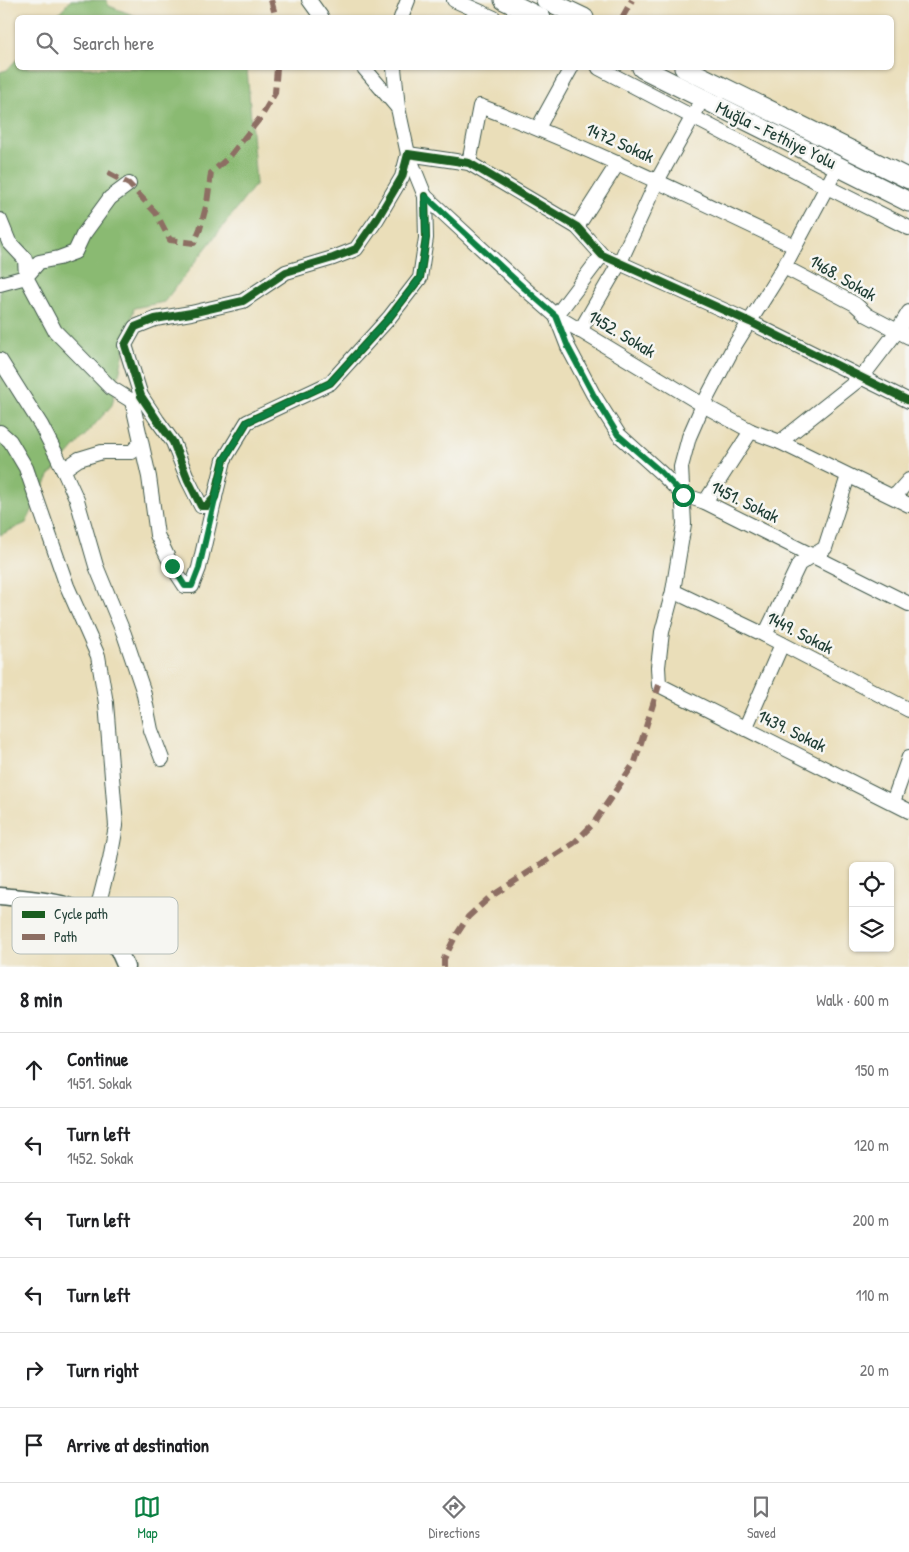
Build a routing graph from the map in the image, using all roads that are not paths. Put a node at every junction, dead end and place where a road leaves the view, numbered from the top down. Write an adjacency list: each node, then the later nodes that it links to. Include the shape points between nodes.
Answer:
1 (309, 0): 7 (street)
2 (408, 0): 8 (street)
3 (454, 0): 9 (street)
4 (504, 0): 10 (highway)
5 (546, 0): 6 (highway)
6 (565, 4): 11 (highway)
7 (320, 15)
8 (402, 15)
9 (487, 15)
10 (535, 15)
11 (580, 15)
12 (366, 70): 19 (street)
13 (394, 70): 19 (street, 1452. Sokak)
14 (570, 70): 21 (street)
15 (602, 70): 20 (street)
16 (646, 70): 18 (highway, Muğla - Fethiye Yolu)
17 (688, 70): 26 (highway, Muğla - Fethiye Yolu)
18 (703, 98): 20 (street); 25 (highway, Muğla - Fethiye Yolu)
19 (398, 108): 22 (street, 1452. Sokak)
20 (693, 116): 27 (street); 29 (street)
21 (538, 128): 23 (street, 1472 Sokak); 24 (street, 1472 Sokak, via 480,106)
22 (408, 154): 24 (street); 30 (street, 1452. Sokak); 48 (street, via 402,177 356,249 286,272 242,301 155,319 134,327 125,345)
23 (618, 162): 27 (street, 1472 Sokak); 33 (street)
24 (469, 163): 33 (street)
25 (838, 166): 29 (street); 31 (highway, Muğla - Fethiye Yolu)
26 (909, 179)
27 (657, 181): 35 (street, 1472 Sokak); 37 (street)
28 (129, 184): 39 (street, via 110,198 83,235 75,252 39,262)
29 (827, 187): 34 (street); 35 (street)
30 (425, 196): 42 (street, 1452. Sokak); 59 (street, via 426,238 420,278 330,383 247,422 224,460)
31 (909, 202)
32 (0, 220): 39 (street, via 9,242 25,259)
33 (577, 227): 36 (street)
34 (909, 228)
35 (794, 246): 38 (street)
36 (602, 255): 37 (street); 42 (street)
37 (620, 262): 43 (street); 44 (street)
38 (784, 266): 43 (street); 45 (street, 1468. Sokak)
39 (26, 277): 40 (street); 48 (street, via 55,331 111,388)
40 (0, 284)
41 (909, 312): 45 (street)
42 (556, 316): 44 (street, 1452. Sokak); 58 (street, 1451. Sokak, via 568,347 618,435)
43 (750, 322): 47 (street); 50 (street)
44 (580, 332): 50 (street, 1452. Sokak)
45 (903, 333): 47 (street)
46 (0, 360): 55 (street)
47 (862, 377): 49 (street); 54 (street)
48 (137, 399): 53 (street); 59 (street, via 173,442 201,506 207,506)
49 (909, 401)
50 (703, 405): 51 (street, 1452. Sokak); 58 (street, via 684,453 681,467)
51 (751, 431): 54 (street, 1452. Sokak); 61 (street)
52 (0, 432): 74 (street, via 10,441 26,468 67,586 98,656 106,703 116,826)
53 (141, 442): 55 (street, via 132,452 102,452 79,459); 59 (street, via 157,535 185,586 192,586 199,568)
54 (780, 442): 56 (street, 1452. Sokak)
55 (63, 470): 71 (street, via 76,500 96,566 124,634)
56 (848, 476): 60 (street, 1452. Sokak); 63 (street, via 825,548)
57 (909, 480): 60 (street)
58 (683, 495): 61 (street, 1451. Sokak); 64 (street, via 684,524)
59 (215, 497)
60 (894, 497): 62 (street, 1452. Sokak)
61 (705, 502): 63 (street, 1451. Sokak)
62 (909, 505)
63 (812, 557): 65 (street, 1451. Sokak); 66 (street, via 799,564)
64 (673, 592): 66 (street, 1449. Sokak); 69 (street, 1439. Sokak, via 662,632 658,667 660,686)
65 (909, 604)
66 (765, 635): 67 (street, 1449. Sokak)
67 (782, 644): 68 (street, 1449. Sokak); 69 (street)
68 (909, 710)
69 (745, 729): 72 (street, 1439. Sokak)
70 (909, 757): 72 (street)
71 (162, 759)
72 (893, 802): 73 (street, 1439. Sokak)
73 (909, 810)
74 (100, 897)
75 (120, 954): 76 (main road)
76 (126, 967)

